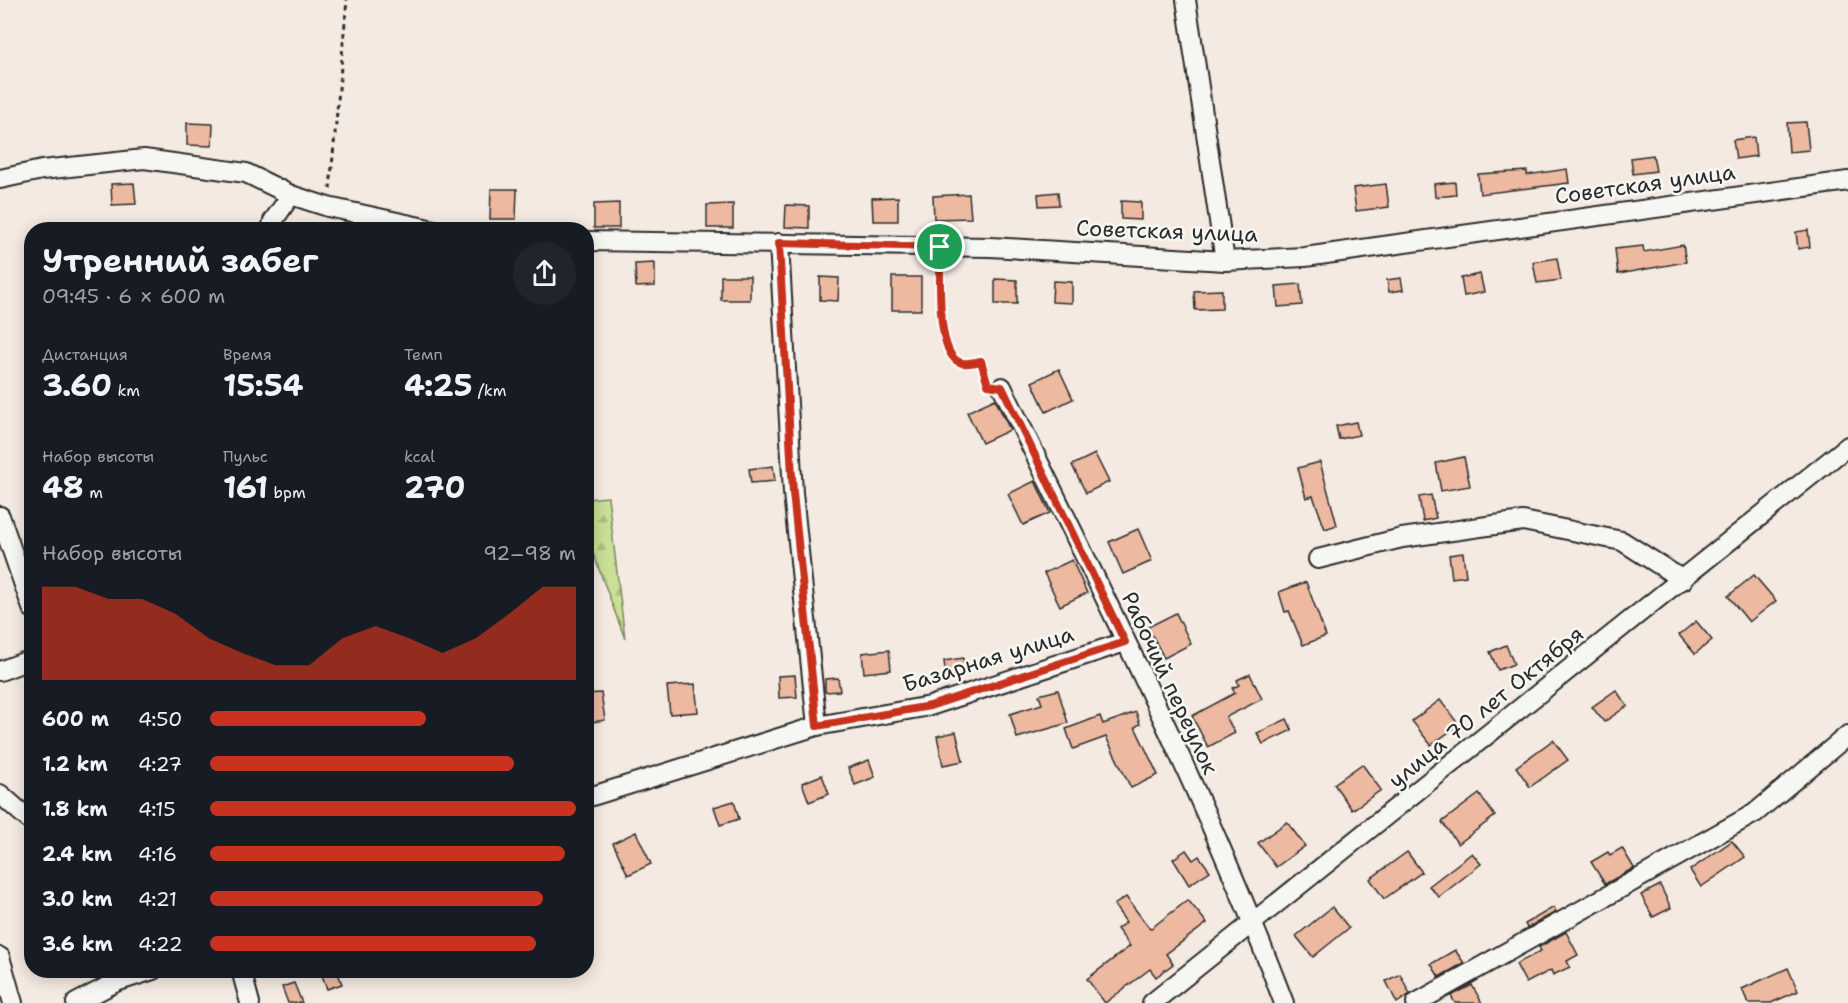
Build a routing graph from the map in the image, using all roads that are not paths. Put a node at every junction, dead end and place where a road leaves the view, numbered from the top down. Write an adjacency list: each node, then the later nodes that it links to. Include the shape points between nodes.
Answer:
1 (1186, 0): 9 (street)
2 (0, 179): 4 (street, via 42,170 144,159 246,173)
3 (1848, 181): 9 (street, Советская улица, via 1305,257)
4 (291, 195): 5 (street); 6 (street)
5 (273, 222)
6 (373, 222)
7 (594, 241): 8 (street, Советская улица)
8 (779, 243): 9 (street, Советская улица, via 990,247); 19 (street, via 793,493)
9 (1225, 261)
10 (1002, 387): 16 (street, Рабочий переулок)
11 (1848, 447): 14 (street, улица 70 лет Октября)
12 (0, 516): 15 (street)
13 (1318, 559): 14 (street, via 1402,538 1523,521 1622,541)
14 (1683, 580): 24 (street, улица 70 лет Октября)
15 (24, 585)
16 (1125, 642): 19 (street, Базарная улица, via 930,706); 24 (street, Рабочий переулок)
17 (24, 662): 18 (street)
18 (0, 671)
19 (817, 726): 22 (street, Базарная улица)
20 (1848, 735): 33 (street, via 1755,813)
21 (0, 794): 23 (street)
22 (594, 796)
23 (24, 815)
24 (1254, 924): 31 (street, улица 70 лет Октября); 32 (street, Рабочий переулок)
25 (0, 957): 28 (street)
26 (128, 978): 29 (street)
27 (243, 978): 30 (street)
28 (14, 1003)
29 (76, 1003)
30 (250, 1003)
31 (1152, 1003)
32 (1284, 1003)
33 (1416, 1003)

